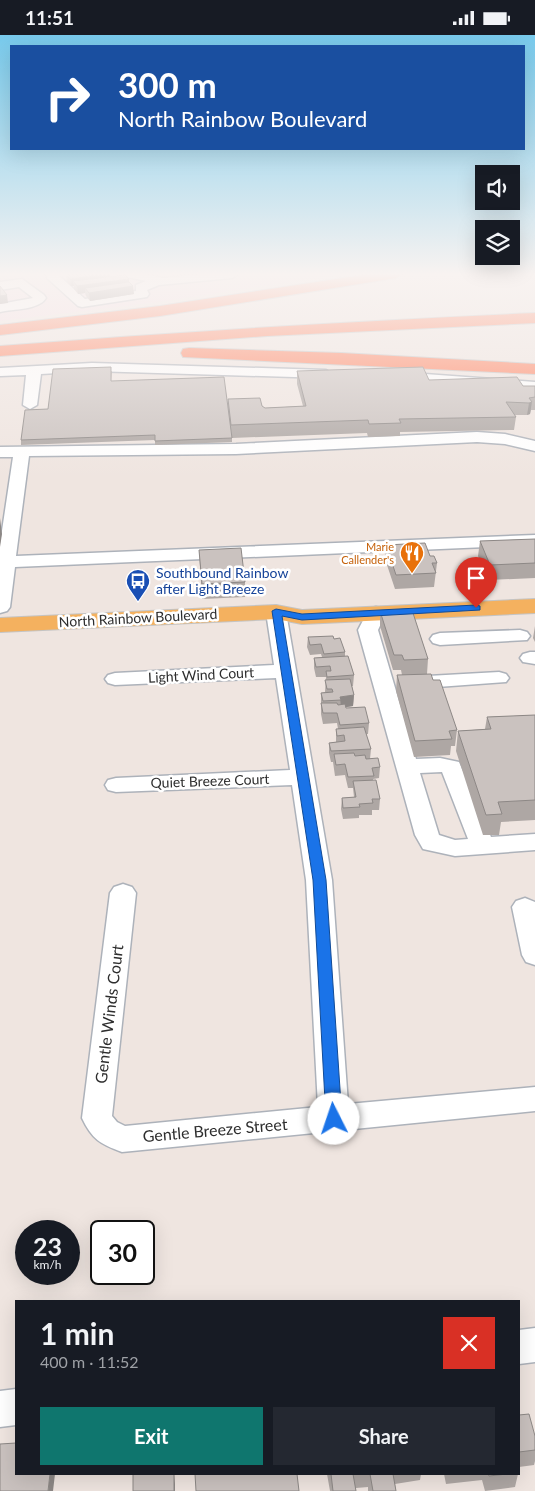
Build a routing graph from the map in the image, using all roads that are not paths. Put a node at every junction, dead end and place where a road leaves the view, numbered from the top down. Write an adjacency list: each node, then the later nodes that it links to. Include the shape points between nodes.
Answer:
1 (120, 342): 2 (highway)
2 (0, 351)
3 (0, 358): 4 (highway, via 220,353)
4 (535, 369)
5 (34, 370): 6 (street); 7 (street, via 92,367); 10 (street)
6 (0, 372)
7 (341, 374)
8 (381, 375): 9 (street)
9 (535, 386)
10 (30, 405)
11 (535, 446): 12 (street, via 477,437 160,451)
12 (22, 451): 13 (street); 15 (street)
13 (0, 452)
14 (0, 478): 15 (street)
15 (18, 478): 17 (street)
16 (535, 540): 17 (street)
17 (8, 563): 21 (street)
18 (535, 593): 19 (main road, North Rainbow Boulevard)
19 (468, 603): 20 (main road, North Rainbow Boulevard); 22 (main road, North Rainbow Boulevard, via 298,605); 23 (main road, North Rainbow Boulevard)
20 (535, 605)
21 (0, 607)
22 (276, 611): 23 (main road, North Rainbow Boulevard, via 302,617); 24 (main road, North Rainbow Boulevard); 27 (street)
23 (376, 613): 30 (street, via 368,630)
24 (0, 625)
25 (520, 636): 26 (street)
26 (440, 639)
27 (287, 671): 29 (street, Light Wind Court); 32 (street)
28 (499, 678): 30 (street)
29 (116, 679)
30 (384, 684): 31 (street)
31 (406, 763): 35 (street, via 413,767 452,767 481,842); 35 (street, via 432,843 455,848)
32 (304, 777): 33 (street, Quiet Breeze Court); 40 (street, via 319,880)
33 (116, 785)
34 (535, 842): 35 (street)
35 (489, 845)
36 (124, 893): 41 (street, Gentle Winds Court, via 96,1118)
37 (525, 907): 38 (street)
38 (535, 955)
39 (535, 1099): 40 (street, Gentle Breeze Street)
40 (334, 1119): 41 (street, Gentle Breeze Street, via 122,1139)
41 (106, 1131)
42 (535, 1345): 43 (street)
43 (520, 1347)
44 (15, 1407): 45 (street)
45 (0, 1409)

